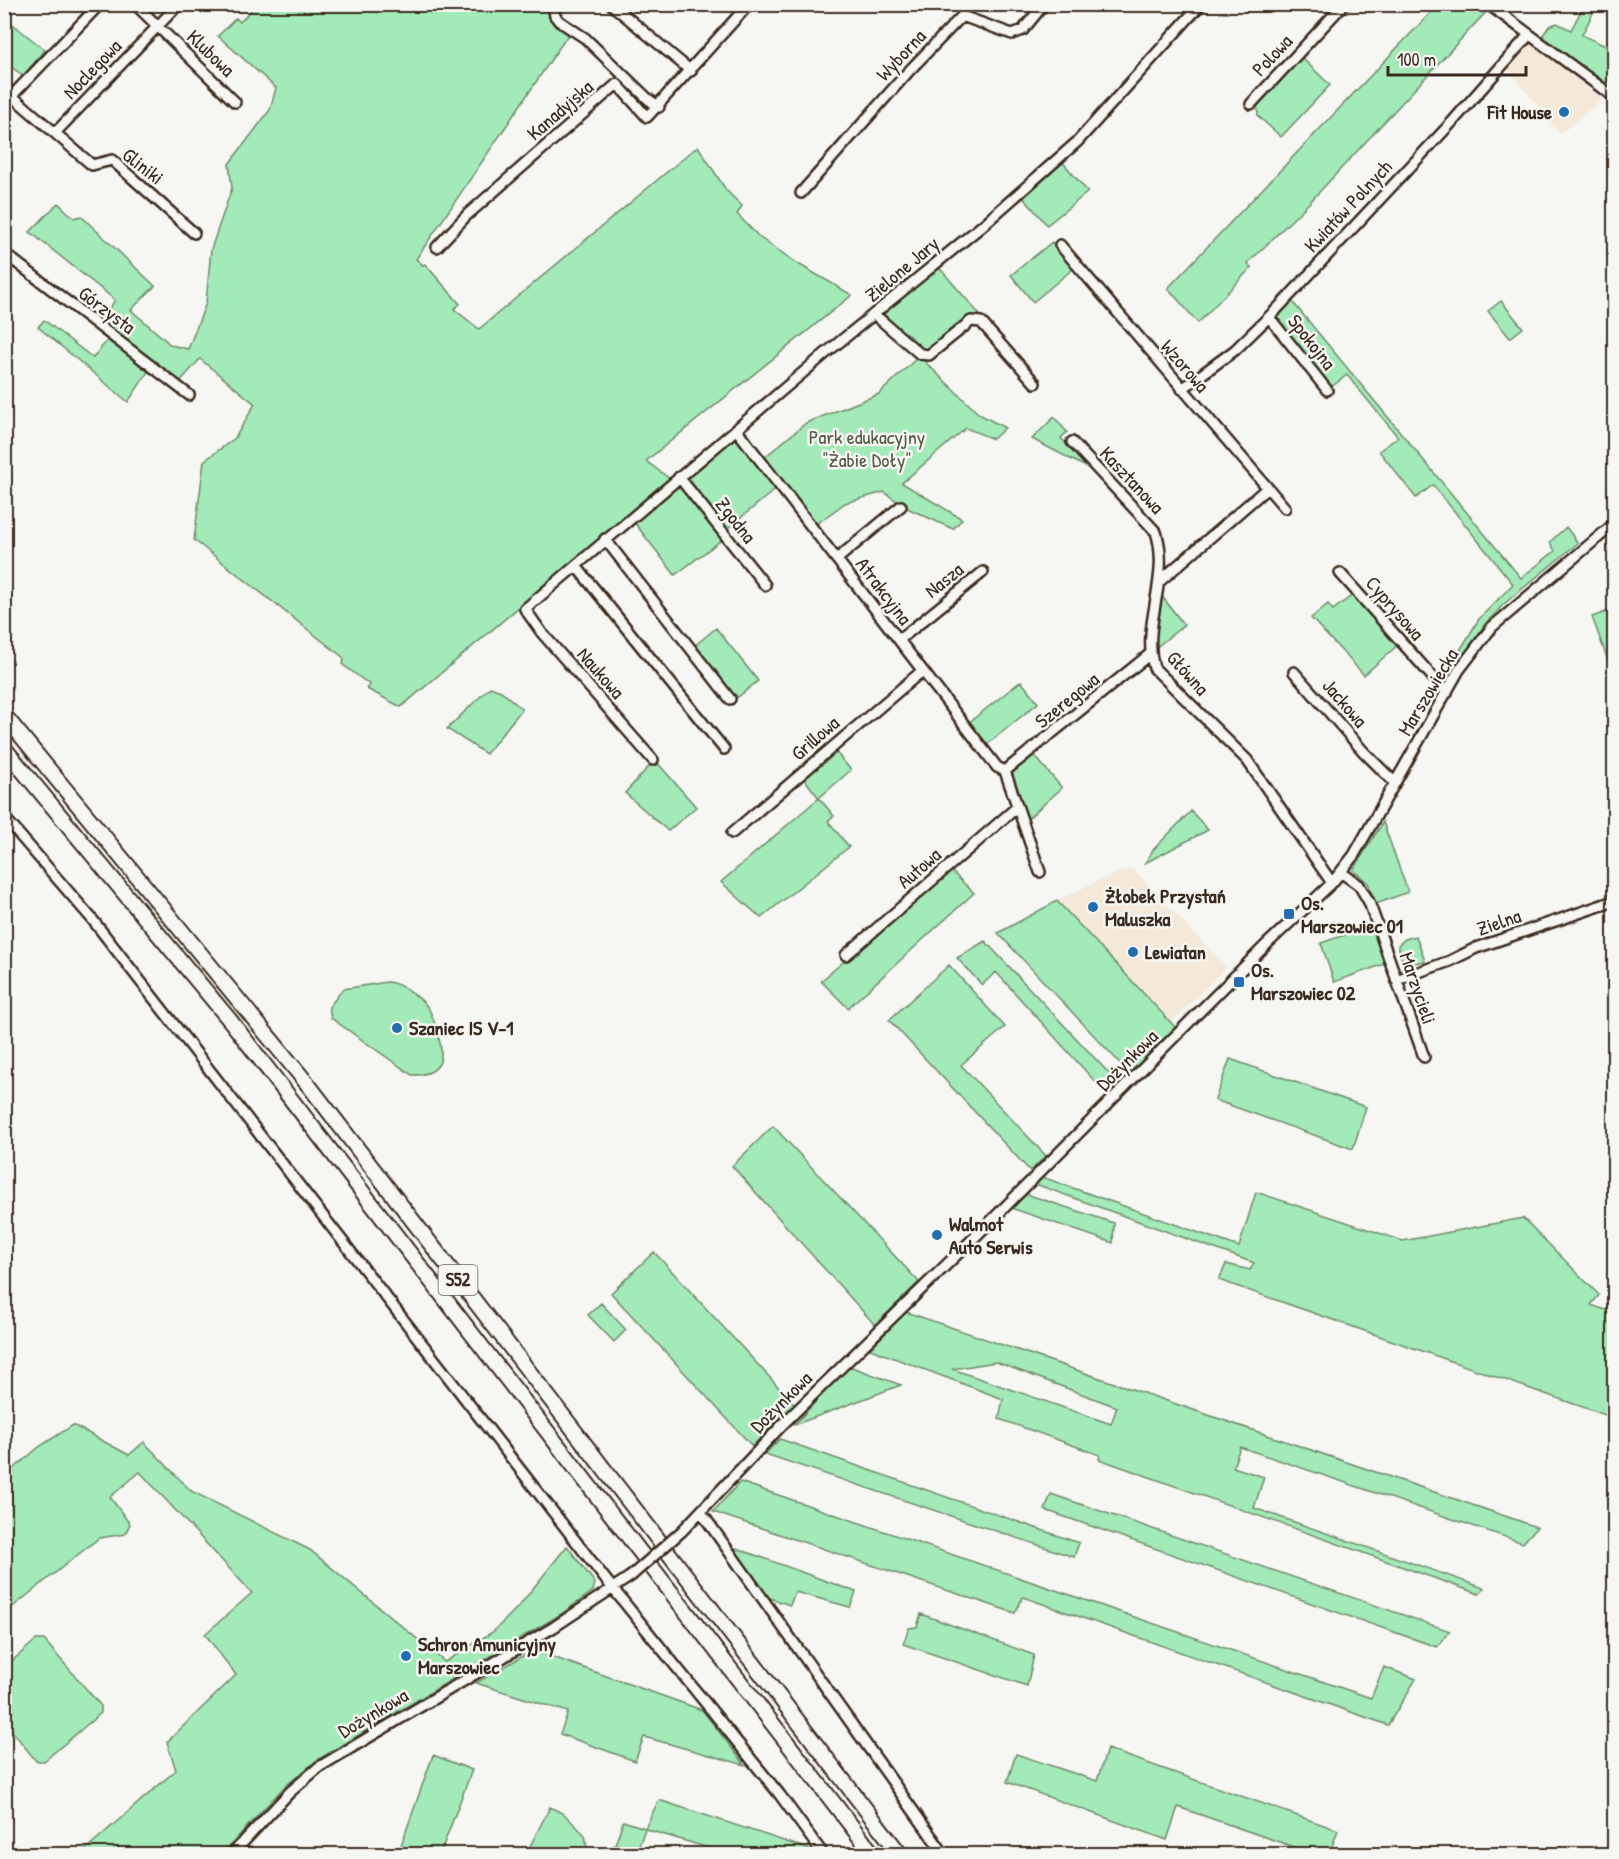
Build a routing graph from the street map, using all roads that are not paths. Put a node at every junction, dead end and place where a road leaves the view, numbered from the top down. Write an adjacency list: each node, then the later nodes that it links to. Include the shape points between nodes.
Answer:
1 (100, 4): 14 (street)
2 (135, 4): 11 (street, Klubowa)
3 (179, 4): 11 (street, Noclegowa)
4 (553, 4): 19 (street, via 559,21 585,38)
5 (611, 4): 13 (street)
6 (748, 4): 13 (street)
7 (1044, 4): 21 (street, Wyborna, via 1023,30 1012,34 963,16)
8 (1201, 4): 26 (street, Zielone Jary, via 1077,142)
9 (1344, 4): 18 (street, Polowa)
10 (1488, 4): 12 (street)
11 (158, 26): 16 (street, Klubowa); 20 (street, Noclegowa)
12 (1528, 36): 15 (street); 27 (street, Kwiatów Polnych)
13 (691, 71): 19 (street)
14 (12, 96): 17 (street); 20 (street, Gliniki)
15 (1614, 96)
16 (236, 102)
17 (4, 104)
18 (1251, 104)
19 (659, 107): 24 (street, Kanadyjska, via 647,117 617,84 467,215)
20 (56, 133): 22 (street, Gliniki, via 92,165 112,160)
21 (801, 193)
22 (194, 232)
23 (1060, 245): 29 (street, Wzorowa)
24 (436, 248)
25 (4, 253): 31 (street, Górzysta)
26 (875, 315): 28 (street, via 920,354 929,355 971,321 981,322); 32 (street, Zielone Jary)
27 (1269, 317): 29 (street, Kwiatów Polnych, via 1235,350); 30 (street, Spokojna)
28 (1035, 383)
29 (1182, 389): 35 (street, Wzorowa)
30 (1327, 390)
31 (189, 395)
32 (736, 429): 34 (street, Zielone Jary); 40 (street, Atrakcyjna)
33 (1072, 442): 44 (street, Kasztanowa, via 1156,532 1161,551)
34 (679, 477): 39 (street, Zielone Jary); 45 (street, Zgodna)
35 (1266, 489): 37 (street, Wzorowa); 44 (street)
36 (901, 506): 40 (street)
37 (1285, 508)
38 (1614, 524): 51 (street, Marszowiecka, via 1492,627)
39 (605, 539): 41 (street, Zielone Jary); 52 (street)
40 (837, 559): 47 (street, Atrakcyjna)
41 (576, 566): 46 (street, Zielone Jary); 55 (street)
42 (983, 572): 47 (street, Nasza)
43 (1340, 573): 51 (street, Cyprysowa)
44 (1160, 581): 48 (street, Główna)
45 (765, 585)
46 (525, 609): 56 (street, Naukowa)
47 (899, 640): 49 (street, Atrakcyjna)
48 (1150, 654): 57 (street, Szeregowa); 64 (street, Główna, via 1154,668 1247,760)
49 (922, 670): 57 (street, Atrakcyjna, via 997,767); 61 (street, Grillowa)
50 (1294, 672): 58 (street, Jackowa)
51 (1447, 693): 58 (street, Marszowiecka)
52 (730, 699)
53 (4, 715): 75 (highway, S52, via 310,1087)
54 (4, 748): 74 (highway, S52, via 248,1043)
55 (724, 749)
56 (653, 760)
57 (1005, 771): 59 (street)
58 (1394, 782): 63 (street, Marszowiecka)
59 (1016, 808): 62 (street); 67 (street, Autowa)
60 (4, 817): 71 (street, via 92,919)
61 (732, 834)
62 (1040, 872)
63 (1341, 873): 64 (street, Marszowiecka); 68 (street, Marzycieli, via 1359,885 1370,902)
64 (1332, 884): 66 (street, Marszowiecka)
65 (1614, 901): 68 (street, Zielna)
66 (1306, 908): 70 (street, Dożynkowa, via 792,1416)
67 (846, 955)
68 (1396, 980): 69 (street, Marzycieli)
69 (1424, 1057)
70 (701, 1512): 71 (street, Dożynkowa, bridge); 76 (street)
71 (613, 1590): 72 (street, Dożynkowa, via 319,1767); 73 (street, via 780,1795)
72 (232, 1854)
73 (823, 1854)
74 (873, 1854)
75 (900, 1854)
76 (944, 1854)

